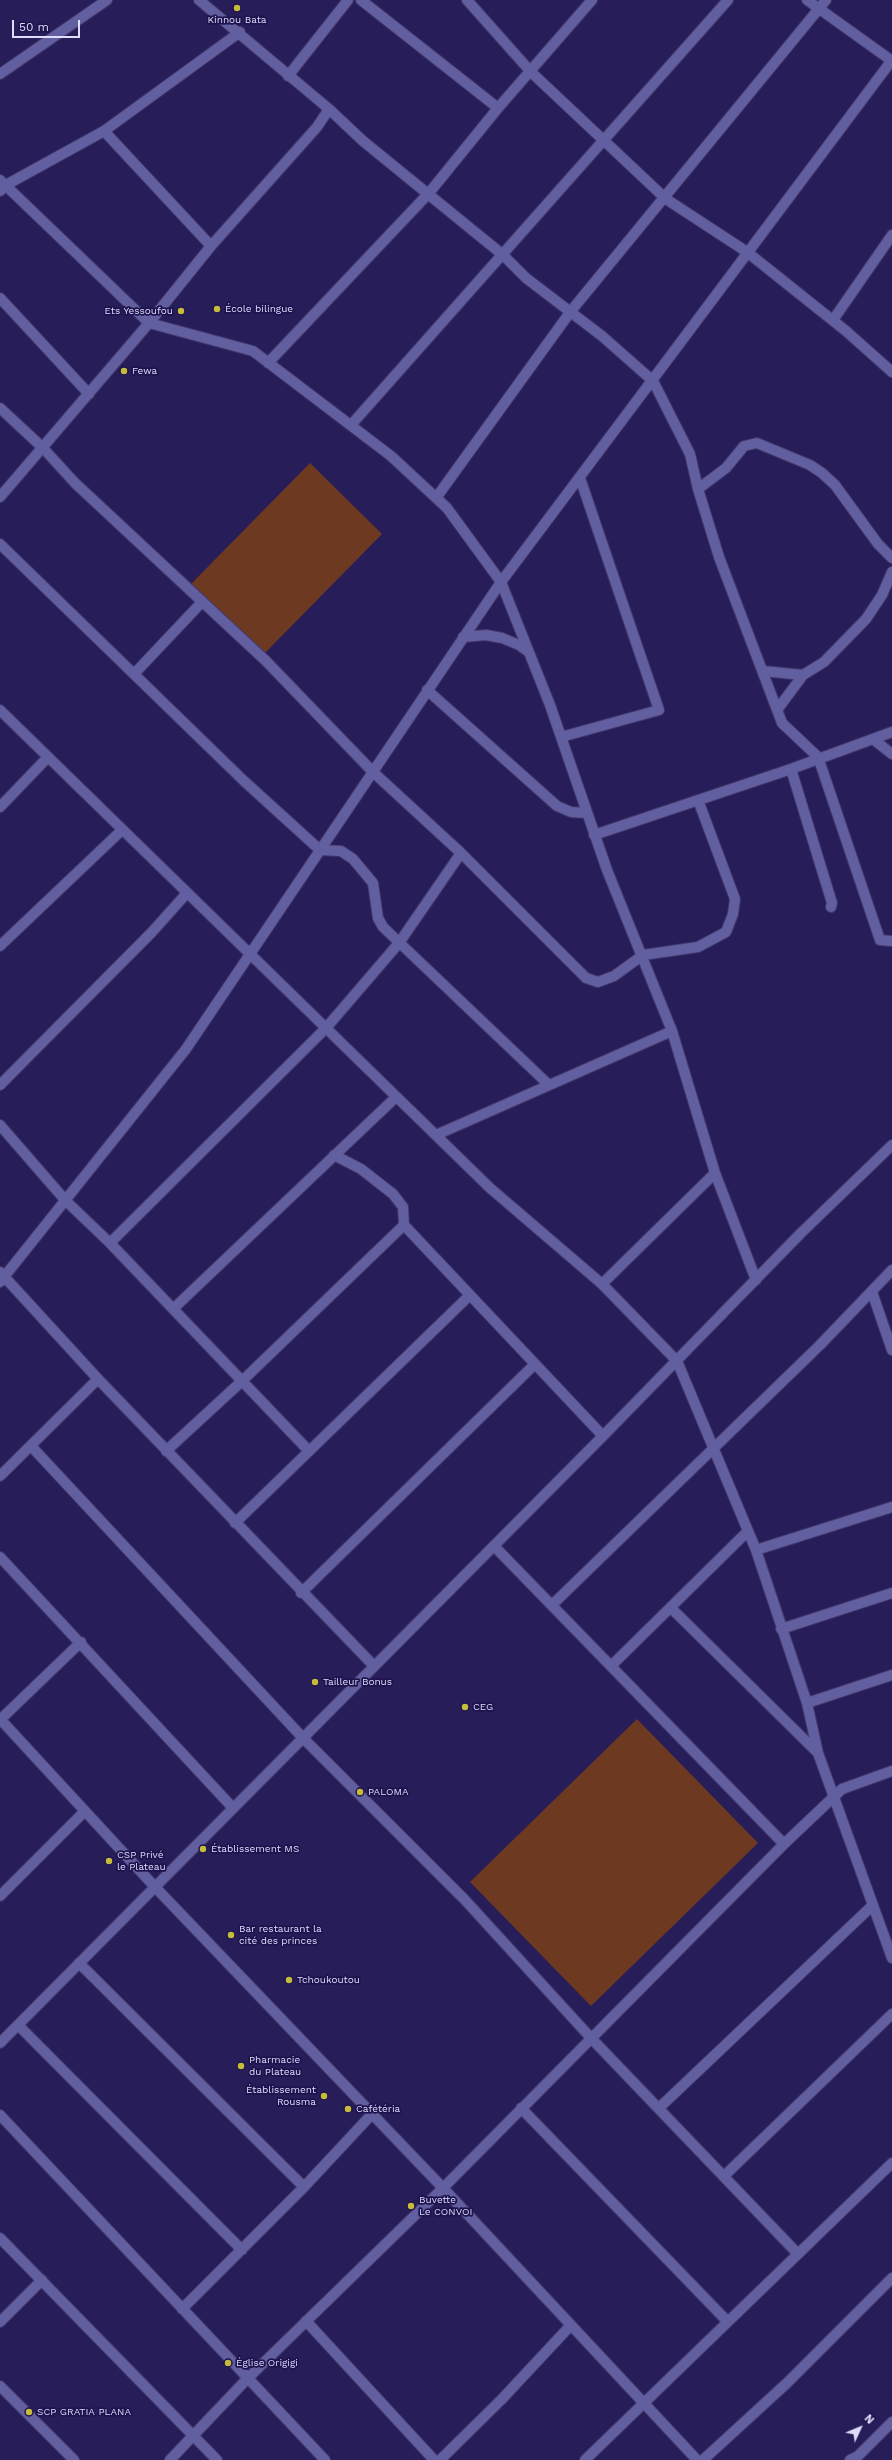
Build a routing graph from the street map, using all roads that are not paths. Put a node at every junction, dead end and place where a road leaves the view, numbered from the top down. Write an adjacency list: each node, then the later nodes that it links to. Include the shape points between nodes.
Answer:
1 (107, 0): 14 (street)
2 (199, 0): 11 (street)
3 (348, 0): 15 (street)
4 (361, 0): 16 (street)
5 (467, 0): 13 (street)
6 (592, 0): 13 (street)
7 (728, 0): 19 (street)
8 (807, 0): 10 (street)
9 (826, 0): 10 (street)
10 (819, 9): 12 (street); 22 (street)
11 (240, 32): 15 (street); 18 (street)
12 (892, 61): 25 (street)
13 (531, 72): 16 (street); 19 (street)
14 (0, 74)
15 (288, 76): 17 (street)
16 (498, 108): 21 (street)
17 (329, 109): 21 (street, via 363,141); 24 (street, via 317,127)
18 (104, 131): 20 (street); 24 (street)
19 (604, 141): 22 (street); 26 (street)
20 (2, 185): 30 (street)
21 (429, 193): 26 (street); 31 (street)
22 (666, 199): 25 (street); 28 (street)
23 (892, 236): 29 (street)
24 (211, 246): 30 (street)
25 (747, 252): 29 (street); 33 (street)
26 (503, 255): 28 (street, via 526,278); 36 (street)
27 (0, 298): 34 (street)
28 (571, 311): 33 (street); 41 (street)
29 (833, 320): 32 (street)
30 (149, 323): 31 (street, via 253,352); 34 (street)
31 (268, 363): 36 (street)
32 (892, 372)
33 (653, 381): 38 (street); 39 (street, via 690,454)
34 (89, 394): 37 (street)
35 (0, 408): 37 (street)
36 (351, 425): 41 (street, via 391,456)
37 (43, 448): 40 (street); 46 (street, via 76,483)
38 (580, 478): 45 (street); 56 (street, via 659,710)
39 (698, 489): 43 (street, via 726,468 744,446 757,443 810,465 822,473 835,485 878,544); 49 (street, via 719,556)
40 (0, 497)
41 (436, 498): 45 (street, via 447,508)
42 (0, 544): 50 (street)
43 (892, 558)
44 (892, 572): 51 (street, via 882,595 866,620 824,662)
45 (501, 582): 47 (street); 48 (street)
46 (202, 602): 50 (street); 62 (street, via 266,661)
47 (463, 637): 48 (street, via 486,635 502,638); 52 (street)
48 (529, 652): 56 (street)
49 (763, 671): 51 (street); 54 (street)
50 (134, 674): 68 (street, via 244,781)
51 (803, 675): 54 (street)
52 (427, 690): 62 (street); 65 (street, via 557,806 571,812)
53 (0, 710): 60 (street)
54 (778, 710): 59 (street, via 782,723)
55 (892, 732): 57 (street)
56 (561, 737): 65 (street)
57 (874, 739): 58 (street); 59 (street)
58 (892, 754)
59 (818, 757): 61 (street); 72 (street, via 880,940)
60 (48, 758): 64 (street); 66 (street)
61 (792, 769): 63 (street); 71 (street, via 832,903)
62 (373, 772): 68 (street); 69 (street)
63 (698, 800): 67 (street); 76 (street, via 735,899 733,914 726,932 698,947)
64 (0, 807)
65 (587, 813): 67 (street)
66 (122, 830): 70 (street); 74 (street)
67 (594, 834): 76 (street)
68 (320, 850): 73 (street, via 341,852 353,859 368,875 373,882 378,918 383,927); 75 (street)
69 (461, 853): 73 (street); 76 (street, via 586,978 598,982 614,976)
70 (187, 893): 75 (street); 79 (street, via 152,932)
71 (831, 907)
72 (892, 941)
73 (399, 942): 77 (street); 80 (street)
74 (0, 946)
75 (250, 954): 77 (street); 87 (street, via 186,1049)
76 (643, 955): 78 (street)
77 (326, 1028): 81 (street); 89 (street)
78 (672, 1031): 80 (street); 86 (street)
79 (0, 1085)
80 (549, 1085): 83 (street)
81 (396, 1097): 83 (street); 85 (street)
82 (0, 1126): 87 (street)
83 (436, 1135): 93 (street, via 490,1188)
84 (892, 1145): 92 (street)
85 (334, 1155): 88 (street, via 361,1169 393,1194 403,1207); 96 (street)
86 (715, 1173): 92 (street); 93 (street)
87 (66, 1201): 89 (street); 91 (street)
88 (404, 1225): 95 (street); 101 (street)
89 (110, 1242): 96 (street)
90 (892, 1270): 94 (street)
91 (2, 1277): 100 (street)
92 (756, 1280): 98 (street)
93 (602, 1284): 98 (street)
94 (872, 1292): 97 (street); 104 (street)
95 (470, 1295): 99 (street); 106 (street)
96 (173, 1309): 101 (street)
97 (892, 1350)
98 (677, 1361): 102 (street); 104 (street)
99 (535, 1364): 102 (street); 114 (street)
100 (98, 1379): 103 (street); 105 (street)
101 (242, 1381): 105 (street); 106 (street)
102 (603, 1436): 111 (street)
103 (30, 1446): 107 (street); 125 (street)
104 (714, 1448): 110 (street); 116 (street)
105 (166, 1451): 109 (street)
106 (309, 1451): 109 (street)
107 (0, 1476)
108 (892, 1507): 112 (street)
109 (234, 1523): 114 (street)
110 (748, 1530): 112 (street); 117 (street)
111 (494, 1546): 116 (street); 120 (street)
112 (756, 1550): 118 (street)
113 (0, 1557): 119 (street)
114 (301, 1593): 120 (street)
115 (892, 1593): 118 (street)
116 (552, 1605): 121 (street)
117 (671, 1608): 121 (street); 126 (street)
118 (781, 1629): 123 (street)
119 (81, 1642): 124 (street); 129 (street)
120 (374, 1666): 125 (street)
121 (611, 1666): 131 (street)
122 (892, 1676): 123 (street)
123 (807, 1703): 126 (street)
124 (0, 1719): 130 (street)
125 (303, 1738): 129 (street); 139 (street, via 465,1900)
126 (818, 1753): 128 (street)
127 (892, 1771): 128 (street, via 855,1783)
128 (834, 1796): 131 (street); 134 (street)
129 (233, 1808): 132 (street)
130 (84, 1812): 132 (street); 133 (street)
131 (784, 1844): 139 (street)
132 (155, 1887): 136 (street); 143 (street)
133 (0, 1896)
134 (873, 1905): 135 (street); 142 (street)
135 (892, 1958)
136 (79, 1963): 138 (street); 147 (street)
137 (892, 2014): 146 (street)
138 (18, 2025): 140 (street); 150 (street)
139 (591, 2038): 141 (street); 142 (street)
140 (0, 2043)
141 (521, 2108): 148 (street); 156 (street)
142 (659, 2108): 146 (street)
143 (372, 2114): 147 (street); 148 (street)
144 (0, 2115): 154 (street)
145 (892, 2163): 151 (street)
146 (724, 2176): 151 (street)
147 (304, 2187): 150 (street)
148 (443, 2188): 155 (street); 158 (street)
149 (0, 2238): 153 (street)
150 (242, 2250): 154 (street)
151 (798, 2254): 156 (street)
152 (892, 2278): 173 (street, via 787,2383)
153 (42, 2280): 157 (street); 163 (street)
154 (182, 2309): 159 (street)
155 (306, 2320): 159 (street); 169 (street)
156 (727, 2321): 161 (street)
157 (0, 2322)
158 (571, 2325): 161 (street); 170 (street)
159 (247, 2379): 163 (street); 168 (street)
160 (0, 2386): 165 (street)
161 (644, 2402): 171 (street); 172 (street)
162 (892, 2422): 164 (street)
163 (193, 2435): 166 (street); 167 (street)
164 (857, 2459)
165 (74, 2460)
166 (170, 2460)
167 (217, 2460)
168 (325, 2460)
169 (434, 2460)
170 (440, 2460)
171 (585, 2460)
172 (697, 2460)
173 (703, 2460)

